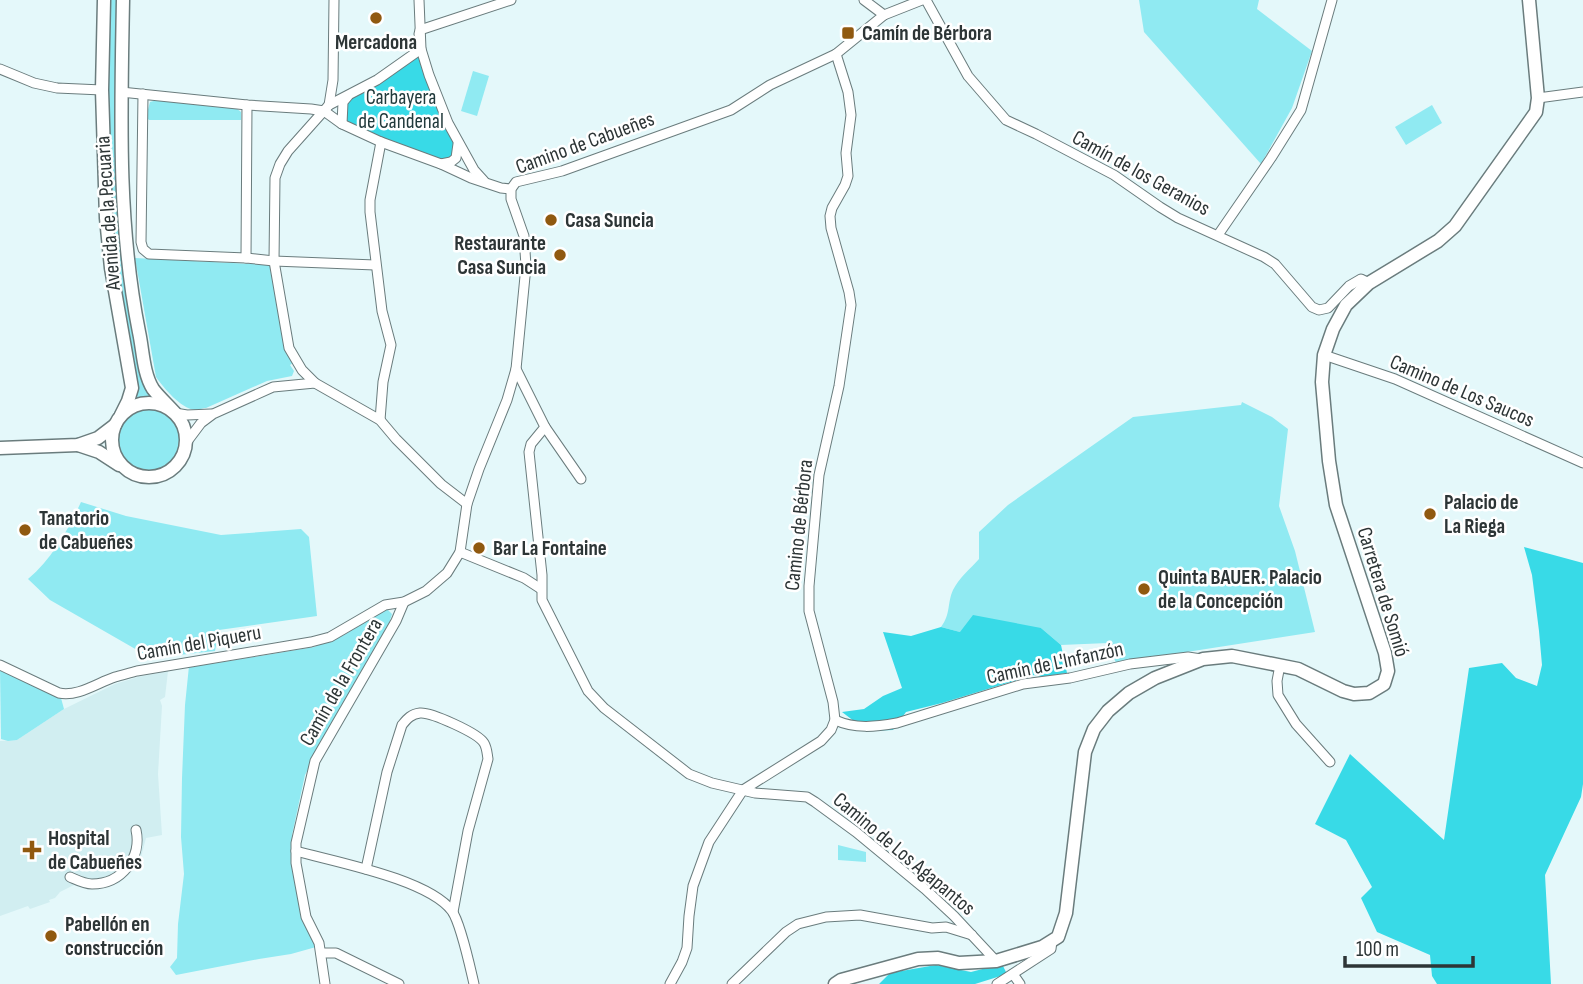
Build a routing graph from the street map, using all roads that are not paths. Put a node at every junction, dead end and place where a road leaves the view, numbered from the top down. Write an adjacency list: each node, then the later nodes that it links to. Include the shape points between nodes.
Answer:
1 (104, 0): 18 (street, Avenida de la Pecuaria)
2 (123, 0): 19 (street, Avenida de la Pecuaria)
3 (334, 0): 17 (street)
4 (419, 0): 11 (street)
5 (511, 0): 11 (street)
6 (864, 0): 10 (street)
7 (924, 0): 10 (street, Camino de Cabueñes); 32 (street, Camín de los Geranios, via 968,76 1006,120 1105,170 1169,212)
8 (1332, 0): 32 (street, via 1301,110)
9 (1529, 0): 23 (street, Carretera de Somió)
10 (884, 15): 13 (street, Camino de Cabueñes)
11 (420, 30): 12 (street); 14 (street)
12 (421, 49): 14 (street); 15 (street)
13 (836, 54): 31 (street, Camino de Cabueñes, via 770,85 731,110 562,171 516,182); 58 (street, Camino de Bérbora, via 848,92 848,176 830,216 851,305 819,475 809,586 809,611)
14 (409, 58): 15 (street); 22 (street)
15 (425, 64): 28 (street)
16 (0, 69): 18 (street, via 57,88)
17 (333, 80): 22 (street, via 343,93); 25 (street)
18 (102, 90): 42 (street, Avenida de la Pecuaria, via 111,268 132,388)
19 (121, 92): 21 (street); 40 (street, Avenida de la Pecuaria, via 124,217 136,316 148,377)
20 (1583, 92): 23 (street)
21 (142, 94): 24 (street); 33 (street, via 144,249 166,256)
22 (350, 94): 25 (street); 26 (street, via 344,102)
23 (1538, 98): 36 (street, Carretera de Somió, via 1536,112 1455,226)
24 (247, 105): 25 (street); 33 (street)
25 (327, 108): 26 (street); 34 (street, via 279,164)
26 (342, 124): 27 (street)
27 (382, 142): 29 (street); 35 (street, via 370,200)
28 (458, 142): 29 (street, via 456,158); 30 (street)
29 (441, 164): 30 (street)
30 (485, 183): 31 (street)
31 (511, 189): 38 (street, Camino de Cabueñes, via 527,266)
32 (1219, 235): 36 (street, Camín de los Geranios, via 1275,264 1319,310 1328,308 1361,279)
33 (246, 258): 34 (street)
34 (274, 261): 35 (street); 39 (street, via 289,348)
35 (375, 265): 43 (street, via 391,345)
36 (1369, 283): 37 (street, Carretera de Somió, via 1346,305)
37 (1324, 355): 48 (street, Camino de Los Saucos, via 1395,379); 56 (street, Carretera de Somió, via 1322,383 1336,505 1388,671 1384,684 1354,695)
38 (516, 369): 44 (street); 51 (street, Camino de Cabueñes)
39 (315, 383): 41 (street, via 273,387); 43 (street)
40 (175, 413): 41 (street); 42 (street, via 155,402 133,406); 45 (street, via 186,429)
41 (213, 414): 45 (street)
42 (118, 420): 46 (street, via 98,438); 49 (street, via 112,437 114,455)
43 (380, 420): 51 (street, via 441,484)
44 (545, 427): 50 (street); 53 (street, Camino de Los Agapantos, via 529,452)
45 (187, 443): 49 (street, via 180,462 161,476 143,477)
46 (78, 445): 47 (street); 49 (street)
47 (0, 448)
48 (1583, 463)
49 (125, 469)
50 (581, 479)
51 (467, 504): 52 (street, Camino de Cabueñes)
52 (460, 552): 53 (street); 54 (street, Camino de Cabueñes, via 447,573)
53 (541, 589): 60 (street, Camino de Los Agapantos, via 542,600 588,691 604,708 689,774)
54 (404, 602): 57 (street, Camín del Piqueru, via 385,605 330,637 138,671 66,695); 62 (street, Camín de la Frontera, via 315,761)
55 (1203, 659): 56 (street, Carretera de Somió, via 1232,656); 58 (street, Camín de L'Infanzón, via 1130,664 1023,684 876,727); 67 (street, Carretera de Somió, via 1129,693 1094,729 1085,752 1066,913 1058,937)
56 (1280, 665): 59 (street, via 1278,695 1296,724)
57 (0, 666)
58 (835, 720): 60 (street, via 821,741)
59 (1330, 762)
60 (743, 790): 66 (street, Camino de Los Agapantos, via 807,797 815,802 915,880); 74 (street, via 704,853 693,886 687,948)
61 (136, 830): 64 (street, via 137,849 121,874 91,884)
62 (296, 851): 63 (street); 68 (street, Camín de la Frontera, via 306,917)
63 (366, 869): 65 (street, via 431,893); 65 (street, via 387,772 406,719 426,714 471,731 484,743 488,759)
64 (70, 877)
65 (453, 912): 73 (street)
66 (973, 936): 69 (street, Camino de Los Agapantos); 75 (street, via 946,927 860,915 826,917 786,932)
67 (1052, 941): 69 (street); 70 (street, via 1051,949)
68 (321, 953): 71 (street, Camín de la Frontera); 72 (street, via 336,953)
69 (996, 961): 76 (street, via 918,959)
70 (1013, 974): 77 (street); 78 (street)
71 (325, 984)
72 (399, 984)
73 (474, 984)
74 (670, 984)
75 (732, 984)
76 (835, 984)
77 (997, 984)
78 (1020, 984)

